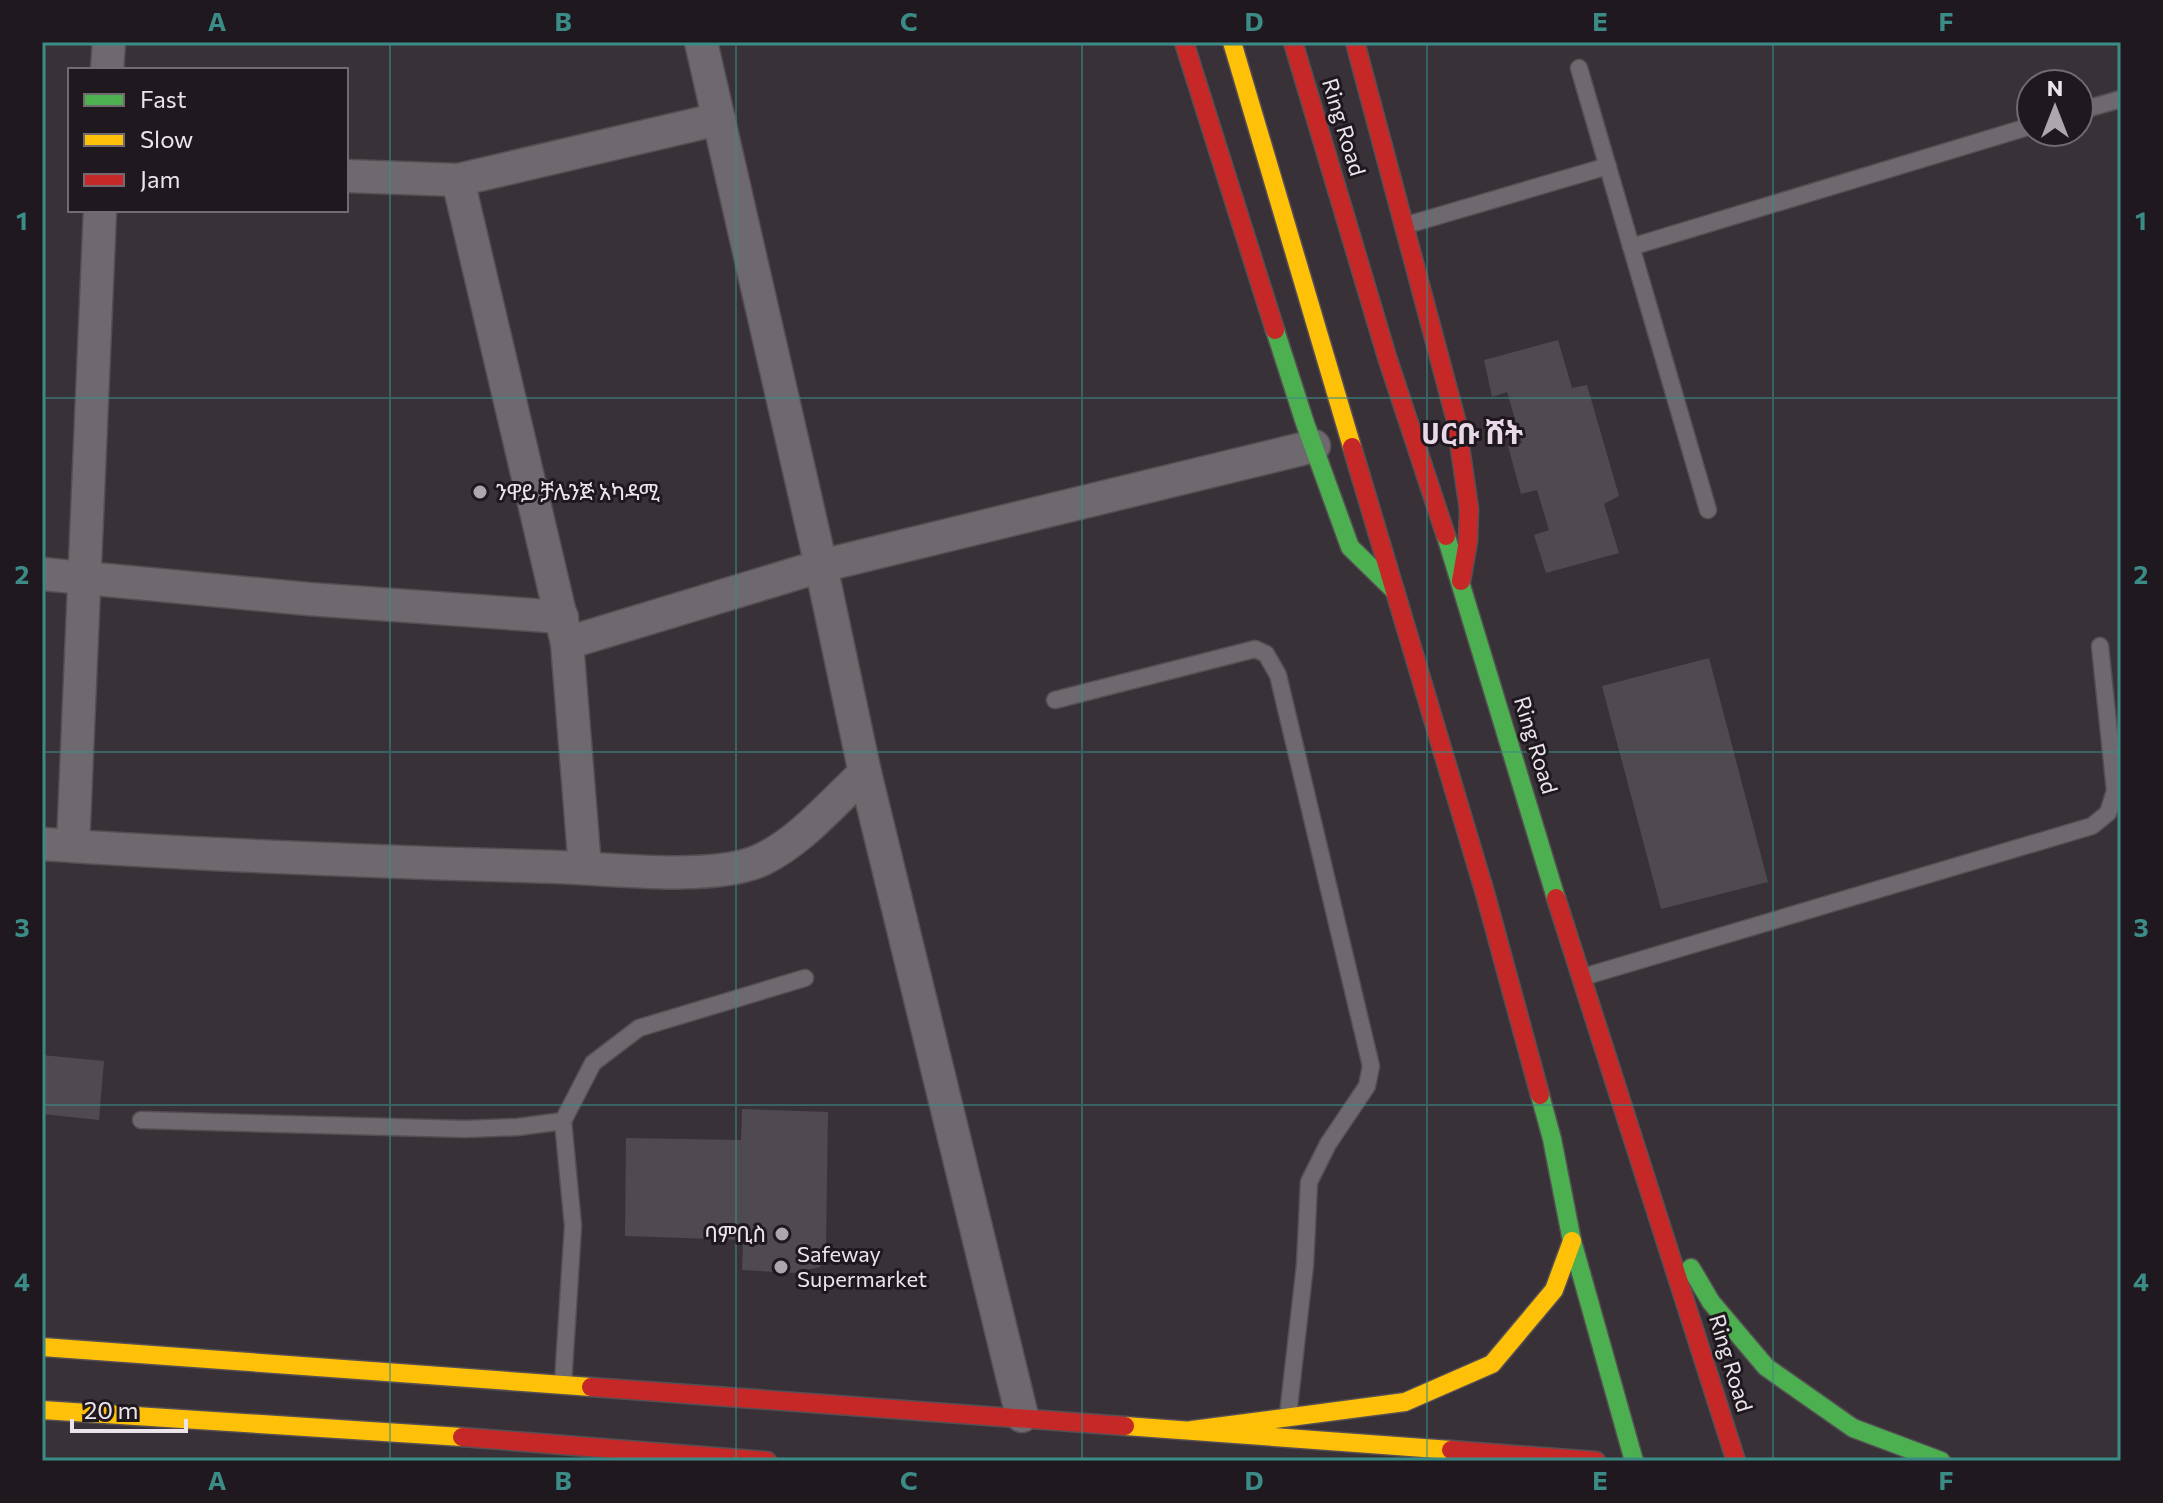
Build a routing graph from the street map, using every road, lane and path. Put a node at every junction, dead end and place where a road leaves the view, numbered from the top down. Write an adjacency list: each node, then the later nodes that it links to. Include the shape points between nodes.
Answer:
1 (109, 42): 7 (street)
2 (701, 42): 11 (street)
3 (1184, 42): 19 (main road)
4 (1232, 42): 25 (main road)
5 (1293, 42): 24 (main road, Ring Road)
6 (1360, 45): 17 (main road)
7 (107, 68)
8 (1579, 68): 13 (lane)
9 (2121, 99): 10 (lane)
10 (2095, 106)
11 (719, 119): 15 (street); 21 (street)
12 (2015, 131): 18 (lane)
13 (1608, 166): 17 (lane); 18 (lane)
14 (348, 176): 15 (street)
15 (458, 180): 26 (street)
16 (100, 212): 23 (street)
17 (1406, 226): 24 (main road, via 1465,472 1468,541)
18 (1631, 247): 20 (lane)
19 (1314, 446): 21 (street); 25 (main road, via 1350,547)
20 (1708, 510)
21 (821, 566): 26 (street); 29 (street)
22 (42, 574): 23 (street)
23 (85, 578): 26 (street); 30 (street)
24 (1461, 581): 32 (main road, Ring Road)
25 (1395, 591): 37 (main road, via 1489,907 1552,1139)
26 (565, 630): 31 (street)
27 (2100, 646): 32 (lane, via 2115,791 2108,813 2092,826)
28 (1055, 700): 42 (lane, via 1255,649 1266,654 1278,675 1371,1066 1367,1086 1309,1182)
29 (865, 773): 31 (street, via 792,840 762,860 732,869); 41 (street)
30 (57, 845): 31 (street)
31 (585, 868)
32 (1582, 977): 36 (main road, Ring Road)
33 (805, 978): 35 (lane, via 639,1028 593,1063)
34 (141, 1120): 35 (lane, via 465,1129)
35 (563, 1121): 39 (lane, via 573,1226)
36 (1657, 1207): 47 (main road, Ring Road); 48 (main road, via 1711,1302 1766,1367 1853,1428)
37 (1572, 1241): 42 (main road, via 1554,1290 1492,1364 1405,1402); 46 (main road)
38 (42, 1347): 39 (main road)
39 (563, 1385): 41 (main road)
40 (42, 1410): 44 (main road)
41 (1022, 1416): 43 (main road)
42 (1288, 1416): 43 (main road)
43 (1192, 1430): 45 (main road)
44 (767, 1461)
45 (1596, 1461)
46 (1634, 1461)
47 (1736, 1461)
48 (1941, 1461)

